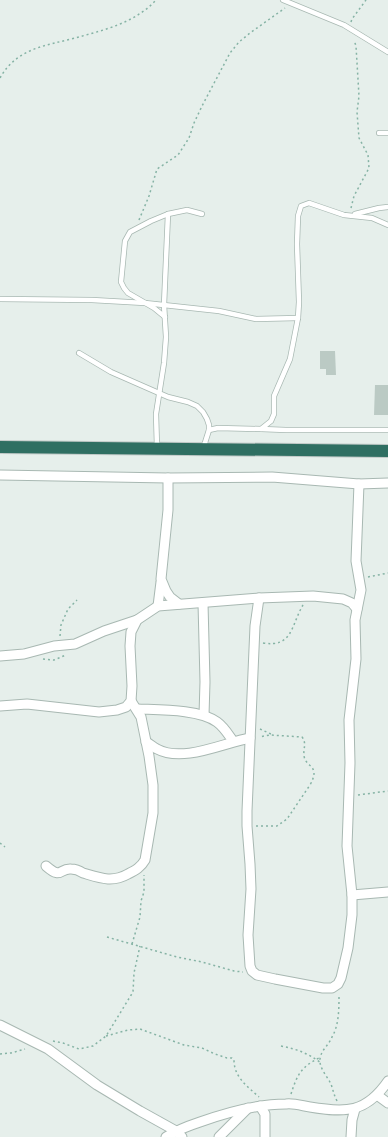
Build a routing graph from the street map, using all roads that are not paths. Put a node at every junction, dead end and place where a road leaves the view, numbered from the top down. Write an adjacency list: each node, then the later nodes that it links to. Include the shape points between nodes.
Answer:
1 (283, 0): 2 (lane, via 352,29)
2 (388, 52)
3 (379, 133): 4 (lane)
4 (388, 133)
5 (388, 208): 8 (lane)
6 (168, 214): 7 (lane, via 187,210); 11 (lane, via 130,232 125,241 121,282 128,293); 12 (lane)
7 (202, 214)
8 (350, 216): 9 (lane, via 372,218); 14 (lane, via 309,204 301,206 297,244)
9 (388, 225)
10 (0, 299): 11 (lane)
11 (145, 303): 12 (lane); 13 (lane)
12 (164, 305): 13 (lane); 14 (lane, via 219,310 256,318)
13 (165, 317): 16 (lane, via 164,363)
14 (298, 318): 17 (lane, via 290,359 274,396 274,414 271,421)
15 (78, 353): 16 (lane, via 111,372)
16 (159, 393): 18 (lane, via 197,406 207,419); 21 (lane, via 156,414)
17 (261, 429): 18 (lane); 19 (lane)
18 (209, 430): 22 (lane)
19 (388, 430)
20 (0, 447): 21 (highway)
21 (157, 448): 22 (highway)
22 (203, 449): 23 (highway)
23 (388, 451)
24 (0, 475): 25 (street)
25 (168, 478): 27 (street, via 272,477); 28 (street, via 168,510)
26 (388, 483): 27 (street)
27 (359, 484): 33 (street, via 356,561 361,590)
28 (161, 579): 31 (street, via 170,597); 32 (street)
29 (259, 598): 30 (street); 33 (street, via 313,596 344,599); 40 (street, via 255,626)
30 (203, 603): 31 (street); 39 (street)
31 (179, 604): 32 (street)
32 (158, 606): 34 (street)
33 (357, 609): 45 (street, via 354,633 356,668 349,708 347,846)
34 (138, 620): 35 (street, via 74,644); 36 (street, via 131,632)
35 (0, 656)
36 (131, 701): 37 (street, via 126,707 99,712 26,704); 38 (street)
37 (0, 706)
38 (137, 709): 39 (street); 42 (street)
39 (204, 715): 41 (street, via 221,725)
40 (250, 738): 41 (street); 45 (street, via 246,826 251,889 248,957 252,971 257,975 323,988 332,988 338,984 348,948)
41 (233, 741): 42 (street, via 191,754 176,754 157,749)
42 (146, 742): 43 (street, via 153,785 153,813 145,860 141,866 122,877 108,880 72,869 55,873)
43 (46, 866)
44 (388, 892): 45 (street)
45 (352, 895)
46 (0, 1024): 53 (street, via 48,1049 102,1088)
47 (388, 1081): 48 (street)
48 (377, 1095): 49 (street); 52 (street)
49 (388, 1103)
50 (263, 1105): 51 (street); 52 (street, via 288,1104 344,1111); 56 (street)
51 (249, 1108): 53 (street, via 235,1110); 55 (street)
52 (355, 1109): 57 (street)
53 (179, 1134): 54 (street)
54 (166, 1137)
55 (219, 1137)
56 (265, 1137)
57 (351, 1137)

